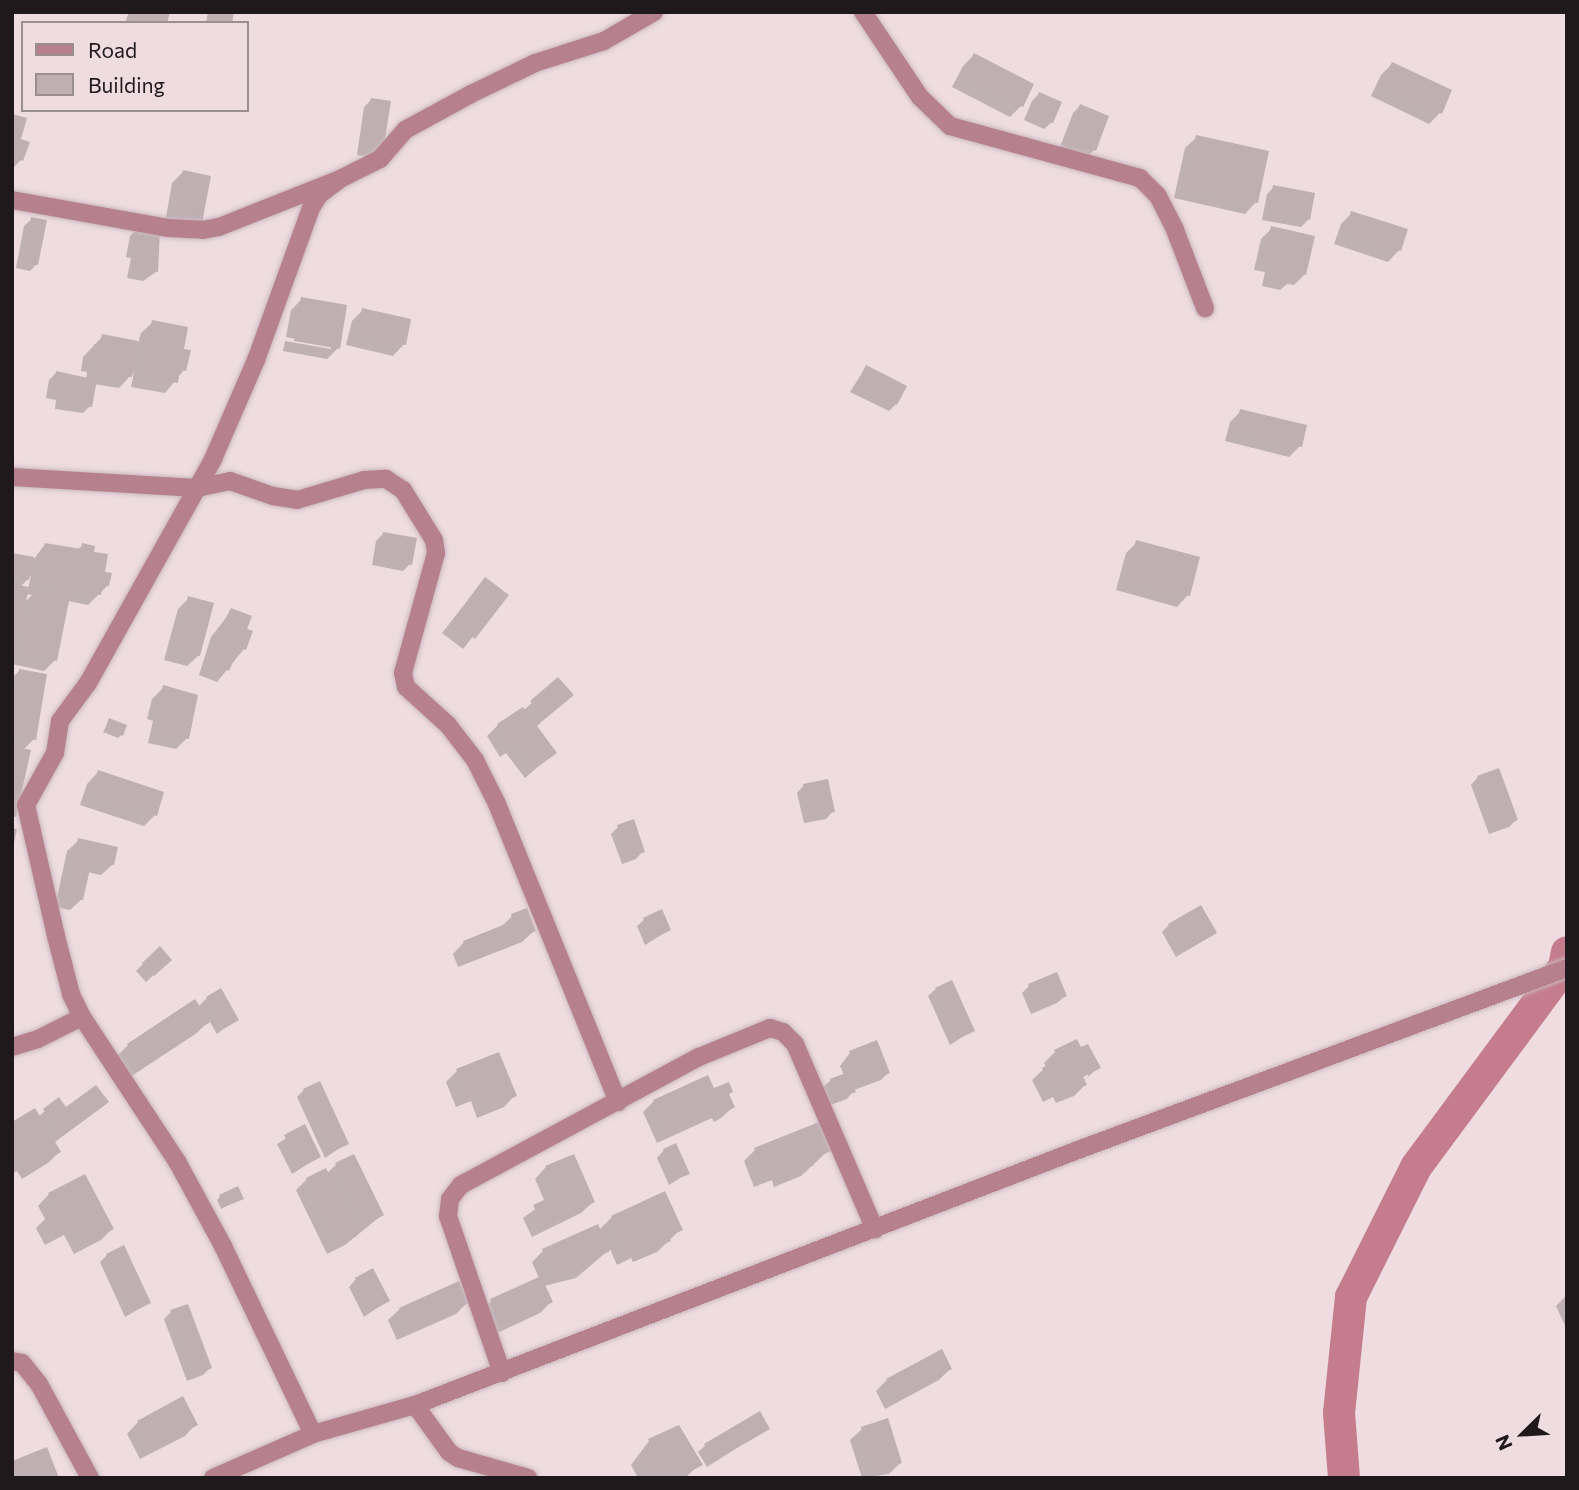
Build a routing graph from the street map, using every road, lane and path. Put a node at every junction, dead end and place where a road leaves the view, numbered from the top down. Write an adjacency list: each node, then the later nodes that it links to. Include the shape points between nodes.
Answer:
1 (654, 12): 3 (street, via 604,41 535,63 471,94 405,130 380,159)
2 (863, 12): 5 (street, via 920,97 950,126 1140,178 1158,196)
3 (340, 179): 4 (street, via 238,221 203,230); 7 (street, via 311,208 256,360)
4 (12, 200)
5 (1205, 308)
6 (12, 477): 7 (street)
7 (197, 488): 9 (street, via 88,683 61,721 55,753 26,805 71,994); 11 (street, via 230,481 297,500 365,480 386,479 403,490 434,540 436,553 403,673 406,687 448,725 475,760)
8 (1567, 968): 12 (street)
9 (82, 1017): 10 (street); 16 (street, via 178,1163)
10 (12, 1047)
11 (618, 1102): 12 (street, via 699,1058 770,1028 783,1032 795,1044); 14 (street, via 461,1185 450,1199 448,1216)
12 (875, 1230): 14 (street)
13 (12, 1361): 18 (street, via 22,1363 39,1384)
14 (502, 1373): 15 (street)
15 (415, 1405): 16 (street); 20 (street, via 458,1458)
16 (313, 1434): 17 (street)
17 (251, 1469): 19 (street)
18 (90, 1478)
19 (213, 1478)
20 (528, 1478)

